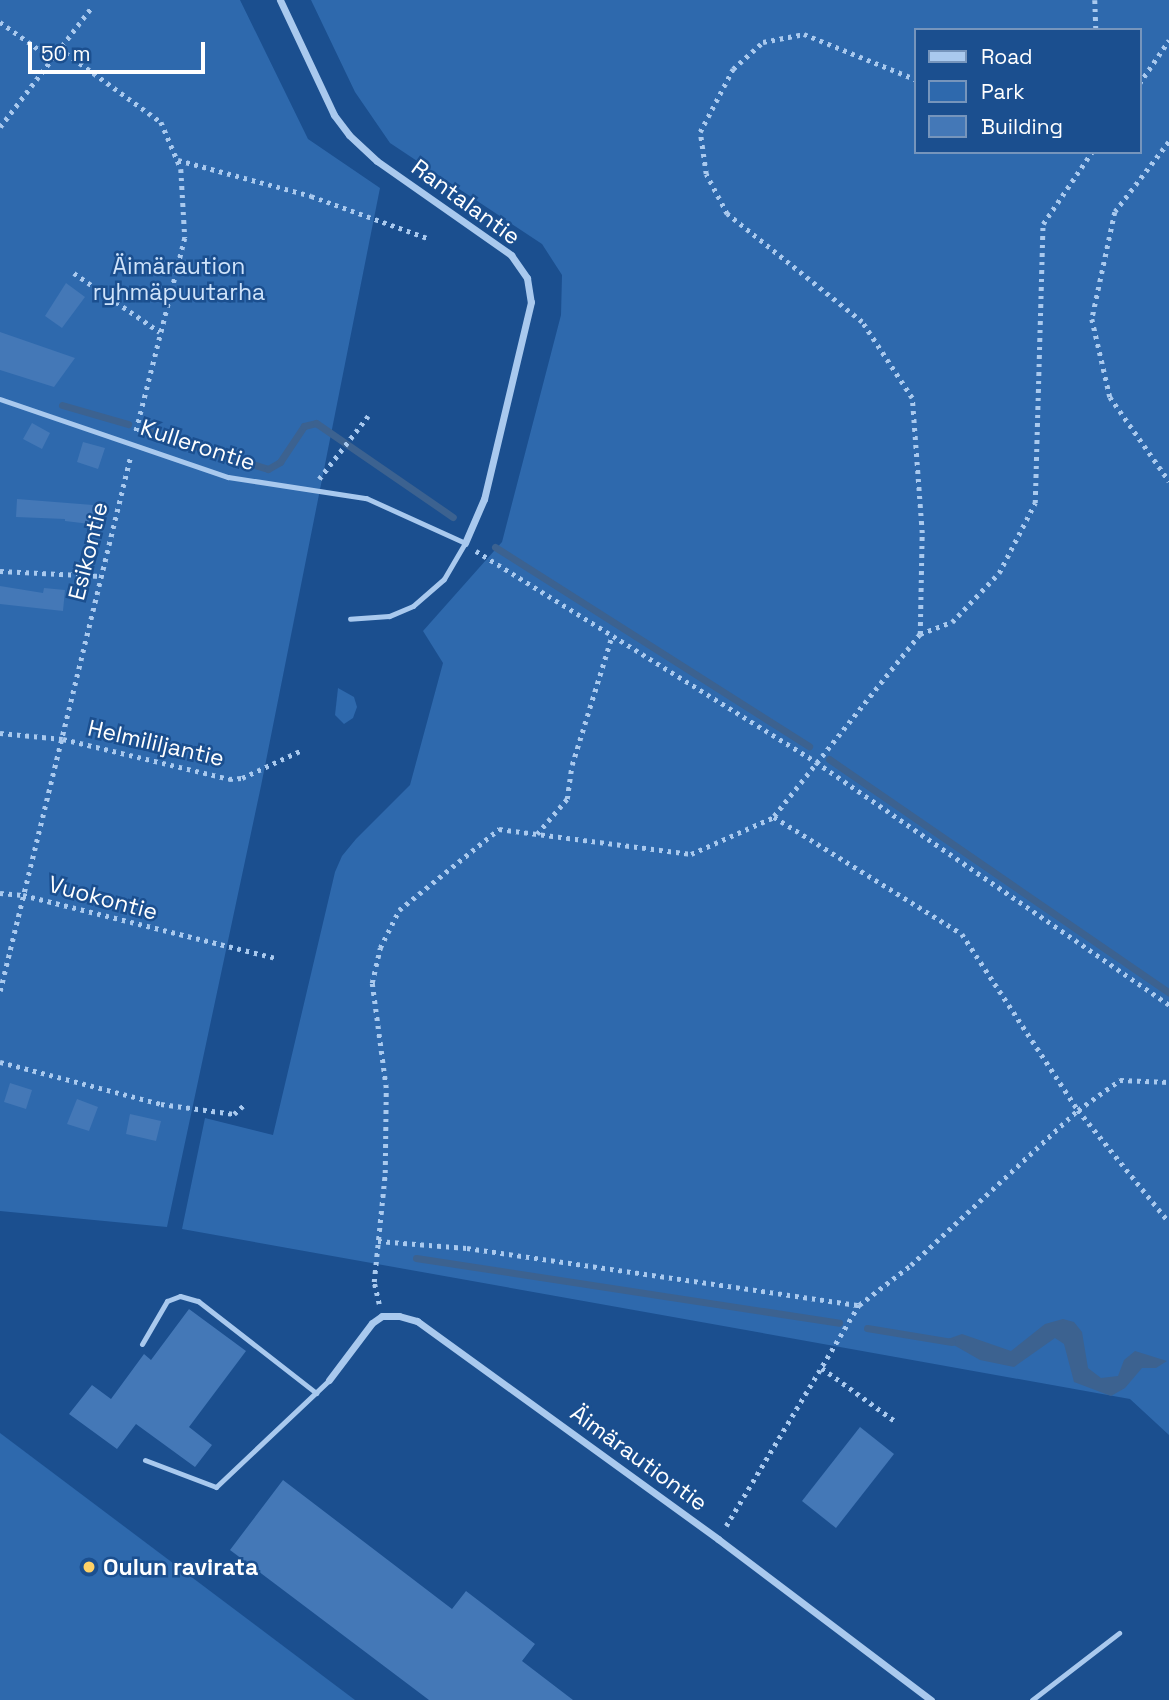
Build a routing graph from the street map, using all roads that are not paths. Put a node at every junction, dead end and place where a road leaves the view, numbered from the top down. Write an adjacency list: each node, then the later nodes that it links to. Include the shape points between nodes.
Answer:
1 (279, 0): 3 (street, Rantalantie, via 334,115 349,135 377,161 511,255 527,278 531,302 484,499)
2 (0, 398): 3 (lane, Kullerontie, via 228,477 366,498)
3 (465, 543): 4 (lane, via 430,595 389,616)
4 (350, 619)
5 (142, 1344): 7 (lane, via 167,1301 180,1296 198,1301)
6 (330, 1380): 7 (lane); 10 (street, Äimärautiontie, via 372,1323 383,1316 417,1321)
7 (316, 1393): 8 (lane, via 216,1487)
8 (145, 1460)
9 (1119, 1633): 11 (lane)
10 (931, 1700)
11 (1032, 1700)

